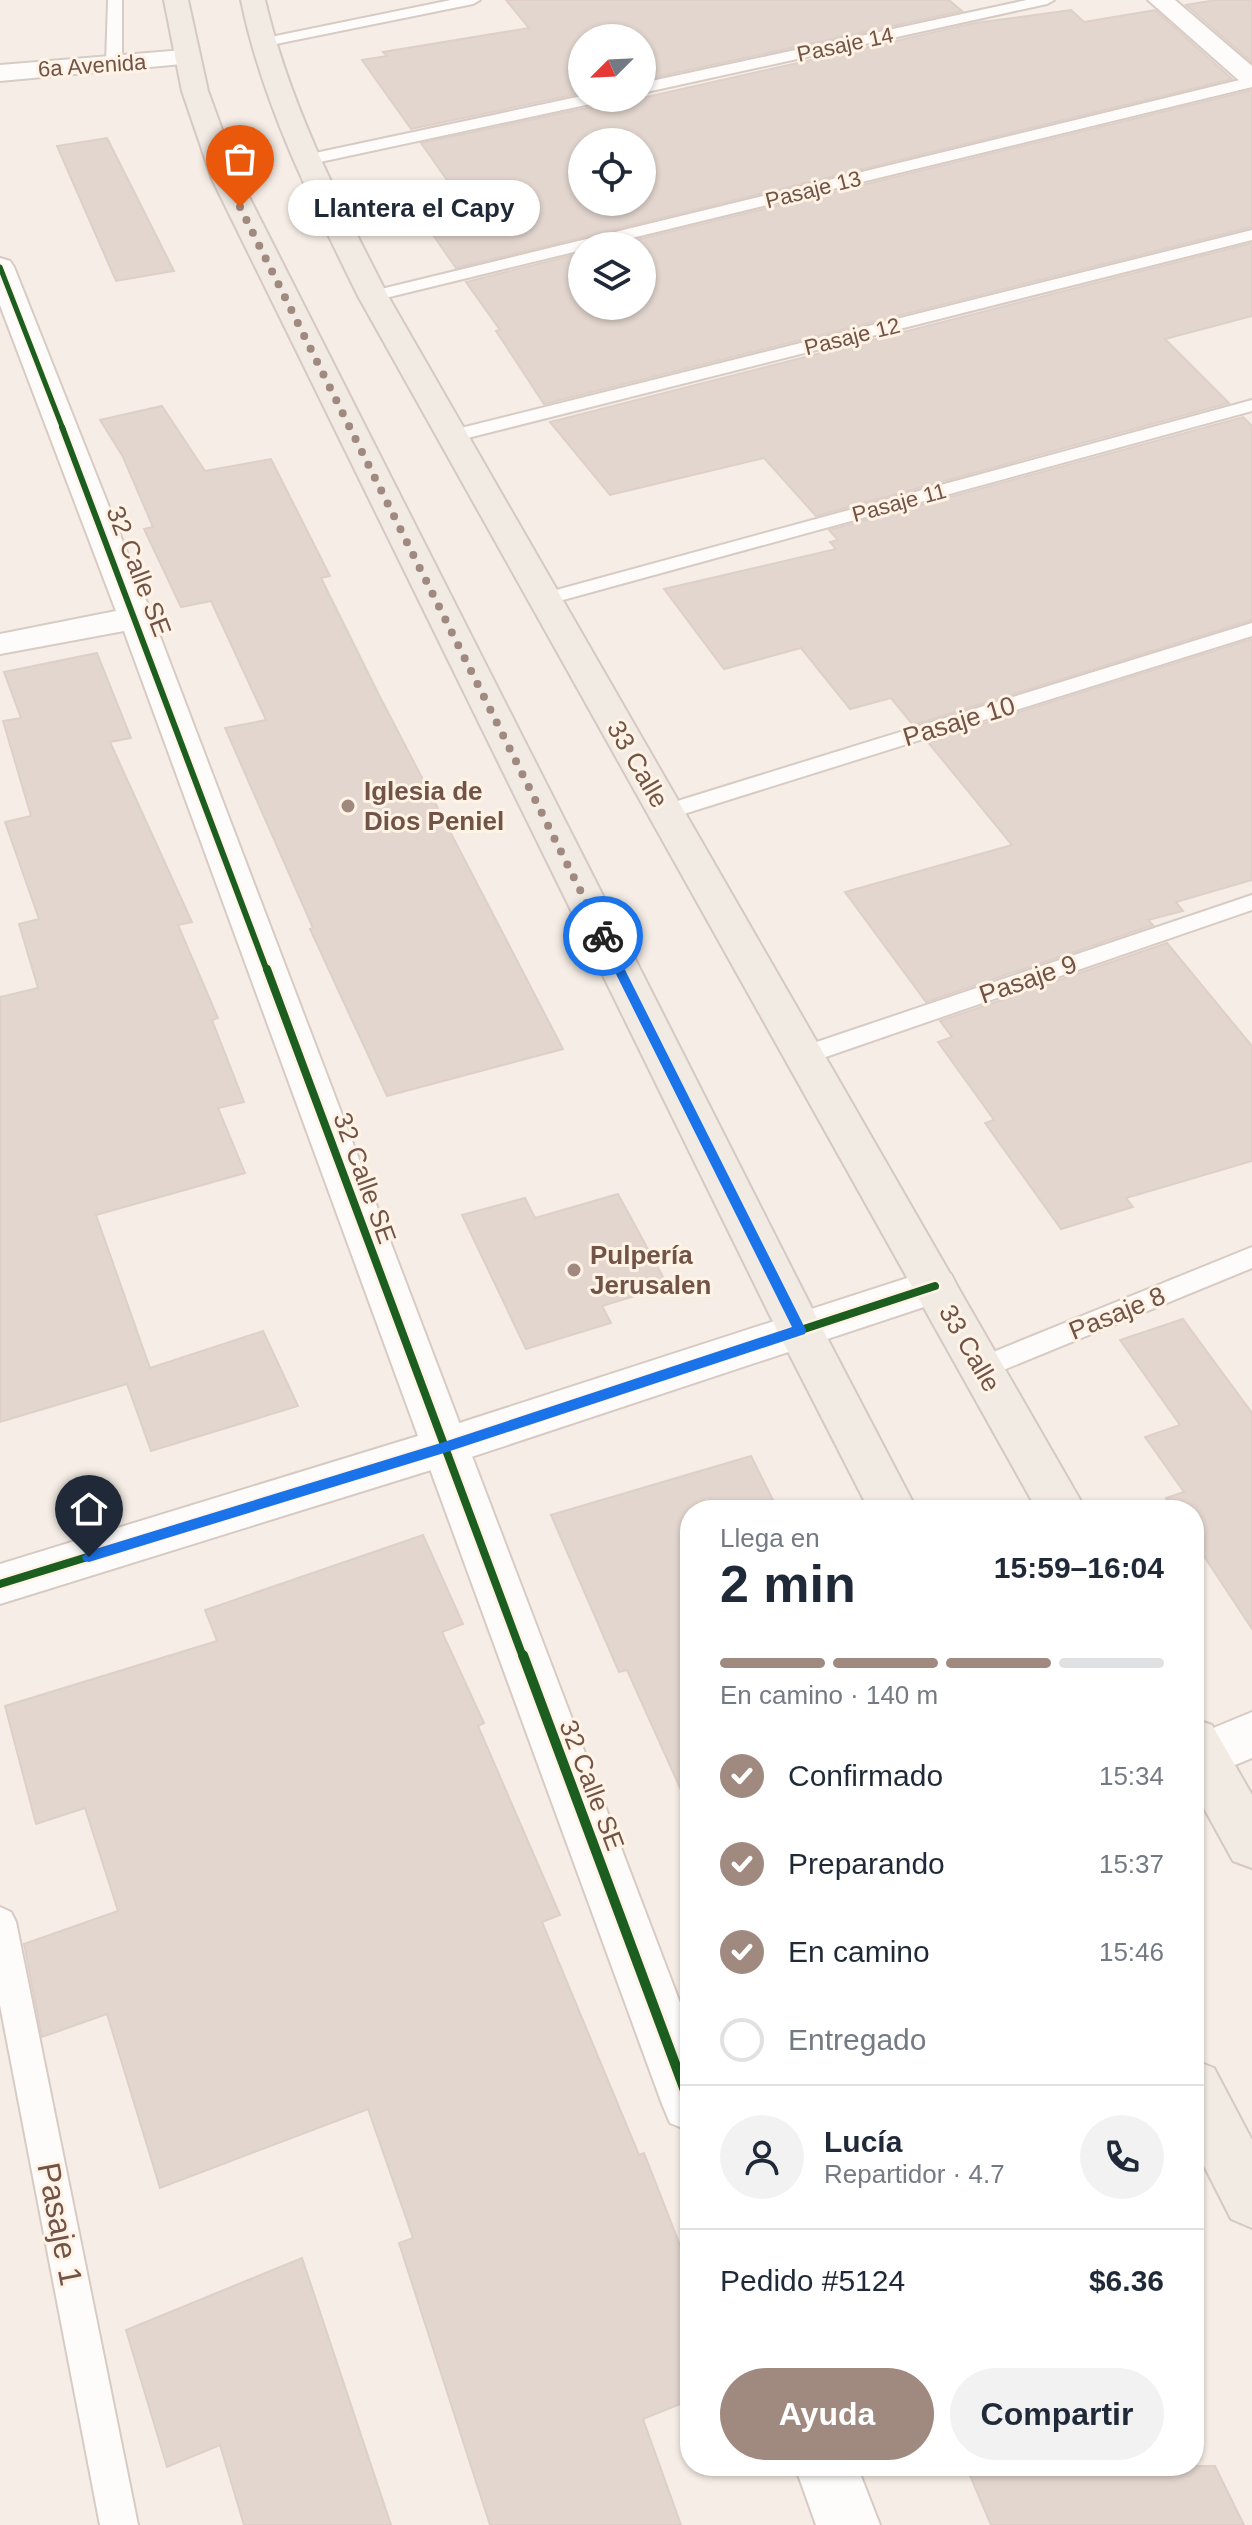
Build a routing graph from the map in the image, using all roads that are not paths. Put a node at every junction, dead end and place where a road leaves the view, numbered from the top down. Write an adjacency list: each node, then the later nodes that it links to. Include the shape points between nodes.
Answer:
1 (115, 0): 9 (lane)
2 (176, 0): 8 (main road)
3 (253, 0): 7 (main road, 33 Calle)
4 (473, 0): 7 (lane)
5 (1047, 0): 12 (lane, Pasaje 14)
6 (1160, 0): 11 (street)
7 (261, 43): 14 (main road, 33 Calle)
8 (184, 58): 9 (street, 6a Avenida); 29 (main road, via 226,179)
9 (114, 64): 10 (street, 6a Avenida)
10 (0, 73)
11 (1252, 81): 17 (lane, Pasaje 13)
12 (656, 85)
13 (568, 104): 14 (lane)
14 (306, 160): 17 (main road, 33 Calle)
15 (1252, 235): 19 (lane, Pasaje 12)
16 (0, 267): 21 (street, 32 Calle SE)
17 (373, 296): 19 (main road, 33 Calle)
18 (1252, 405): 20 (lane, Pasaje 11)
19 (452, 436): 20 (main road, 33 Calle)
20 (545, 599): 24 (main road, 33 Calle)
21 (136, 618): 23 (street); 31 (street, 32 Calle SE)
22 (1252, 629): 24 (lane, Pasaje 10)
23 (0, 644)
24 (666, 812): 26 (main road, 33 Calle)
25 (1252, 902): 26 (lane, Pasaje 9)
26 (805, 1055): 28 (main road, 33 Calle)
27 (1252, 1257): 30 (lane, Pasaje 8)
28 (935, 1286): 29 (street); 30 (main road, 33 Calle)
29 (800, 1330): 31 (street); 32 (main road)
30 (981, 1368): 33 (main road, 33 Calle)
31 (444, 1447): 34 (street); 40 (street, 32 Calle SE)
32 (888, 1500)
33 (1056, 1500)
34 (0, 1584)
35 (1252, 1734): 36 (street)
36 (1204, 1747)
37 (1204, 1760): 38 (main road)
38 (1252, 1844)
39 (0, 1922): 44 (lane, Pasaje 1)
40 (680, 2077)
41 (1204, 2106): 42 (main road)
42 (1252, 2199)
43 (830, 2476): 45 (street)
44 (119, 2525)
45 (848, 2525)

